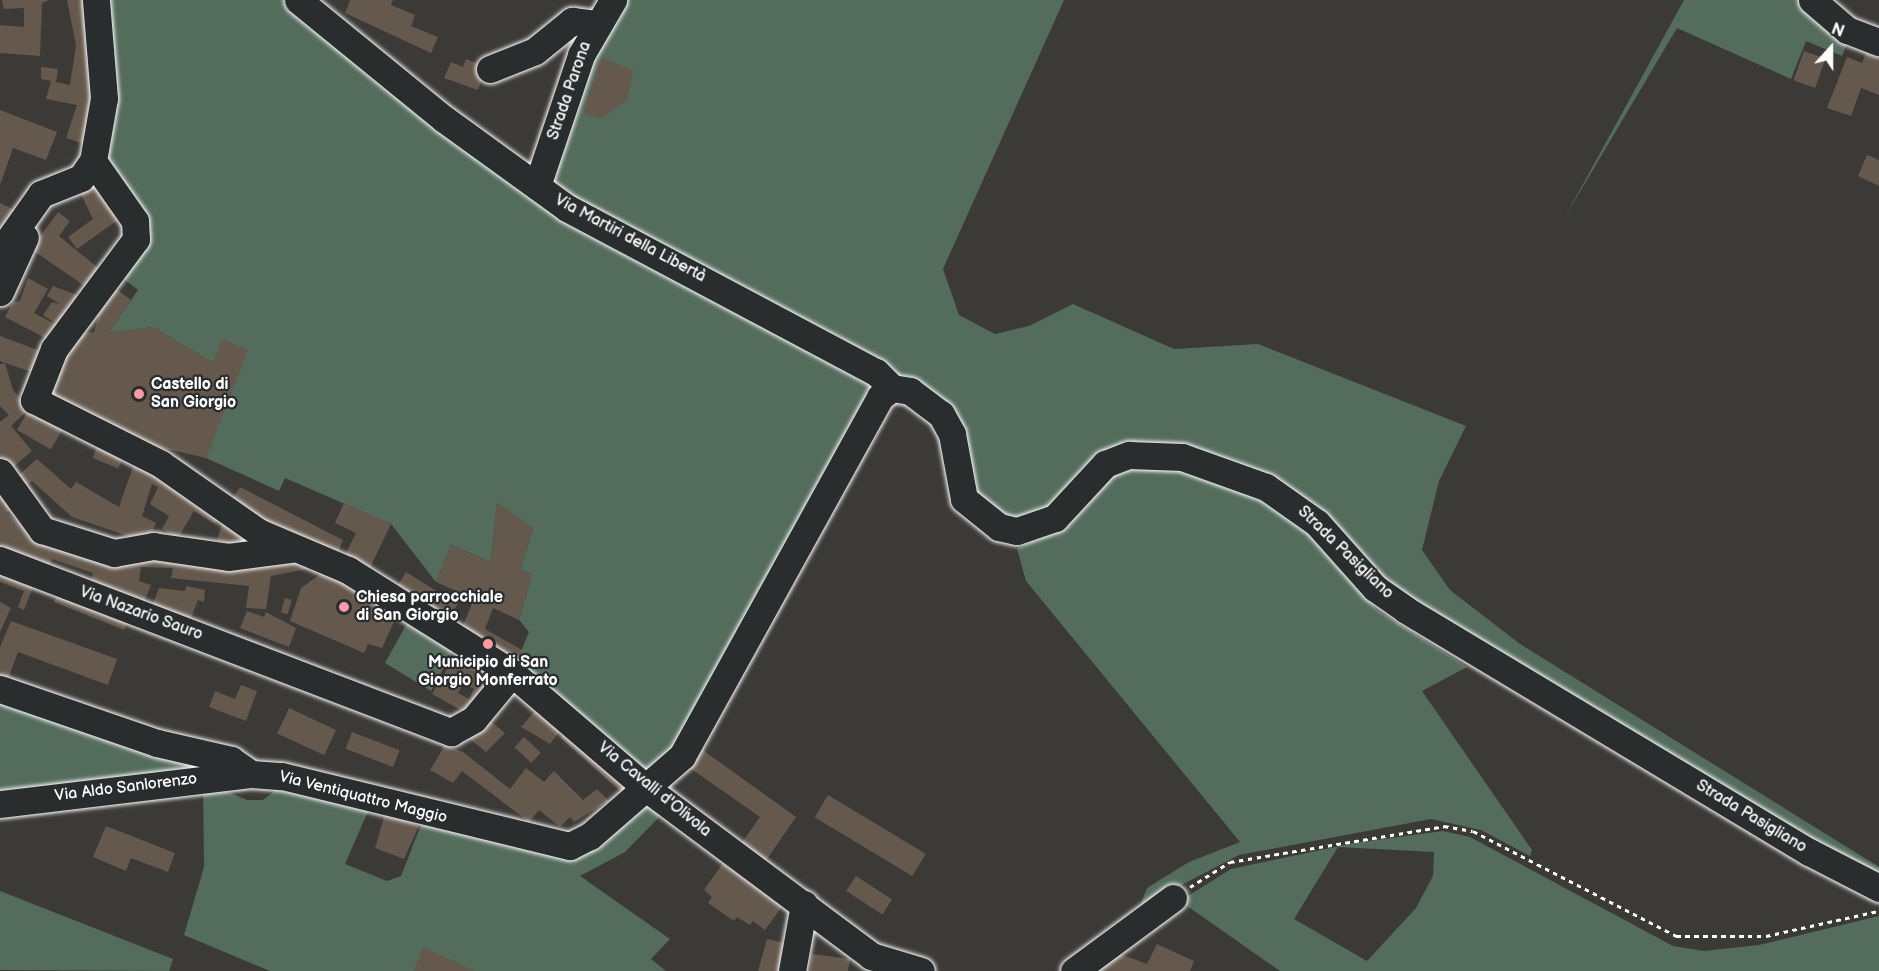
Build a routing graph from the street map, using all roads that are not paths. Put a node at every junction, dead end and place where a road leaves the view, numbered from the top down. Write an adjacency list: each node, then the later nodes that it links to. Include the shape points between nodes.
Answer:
1 (96, 0): 8 (street, via 104,98)
2 (298, 0): 9 (street, Via Martiri della Libertà)
3 (613, 0): 5 (street, Strada Parona)
4 (1812, 0): 6 (street, via 1847,30)
5 (596, 24): 7 (street, via 572,21 535,51); 9 (street, Strada Parona)
6 (1879, 42)
7 (490, 69)
8 (87, 169): 10 (street, via 41,194); 11 (street, via 48,205 26,234); 14 (street, via 135,221 136,239 54,349 34,400 161,464)
9 (537, 186): 12 (street, Via Martiri della Libertà, via 567,208 876,372)
10 (0, 252)
11 (0, 292)
12 (892, 388): 19 (street, Via Ventiquattro Maggio, via 880,397 687,748); 21 (street, Strada Pasigliano, via 910,392 941,414 952,434 964,500 999,527 1017,531 1055,518 1105,464 1128,455 1182,457 1266,487 1317,523 1376,588 1406,610 1809,852)
13 (0, 472): 14 (street, via 42,530 114,553 153,546 228,557)
14 (291, 549): 16 (street, Via Cavalli d'Olivola, via 348,570)
15 (0, 560): 16 (street, Via Nazario Sauro, via 451,732 474,719)
16 (512, 673): 19 (street, Via Cavalli d'Olivola)
17 (0, 689): 18 (street, Via Ventiquattro Maggio, via 146,739 231,759)
18 (251, 774): 19 (street, Via Ventiquattro Maggio, via 282,776 570,846 590,837); 20 (street, Via Aldo Sanlorenzo)
19 (646, 788): 23 (street, Via Cavalli d'Olivola)
20 (0, 804)
21 (1879, 888)
22 (1173, 898): 26 (street)
23 (804, 904): 24 (street); 25 (street, Via Cavalli d'Olivola, via 871,956)
24 (792, 971)
25 (921, 971)
26 (1074, 971)

